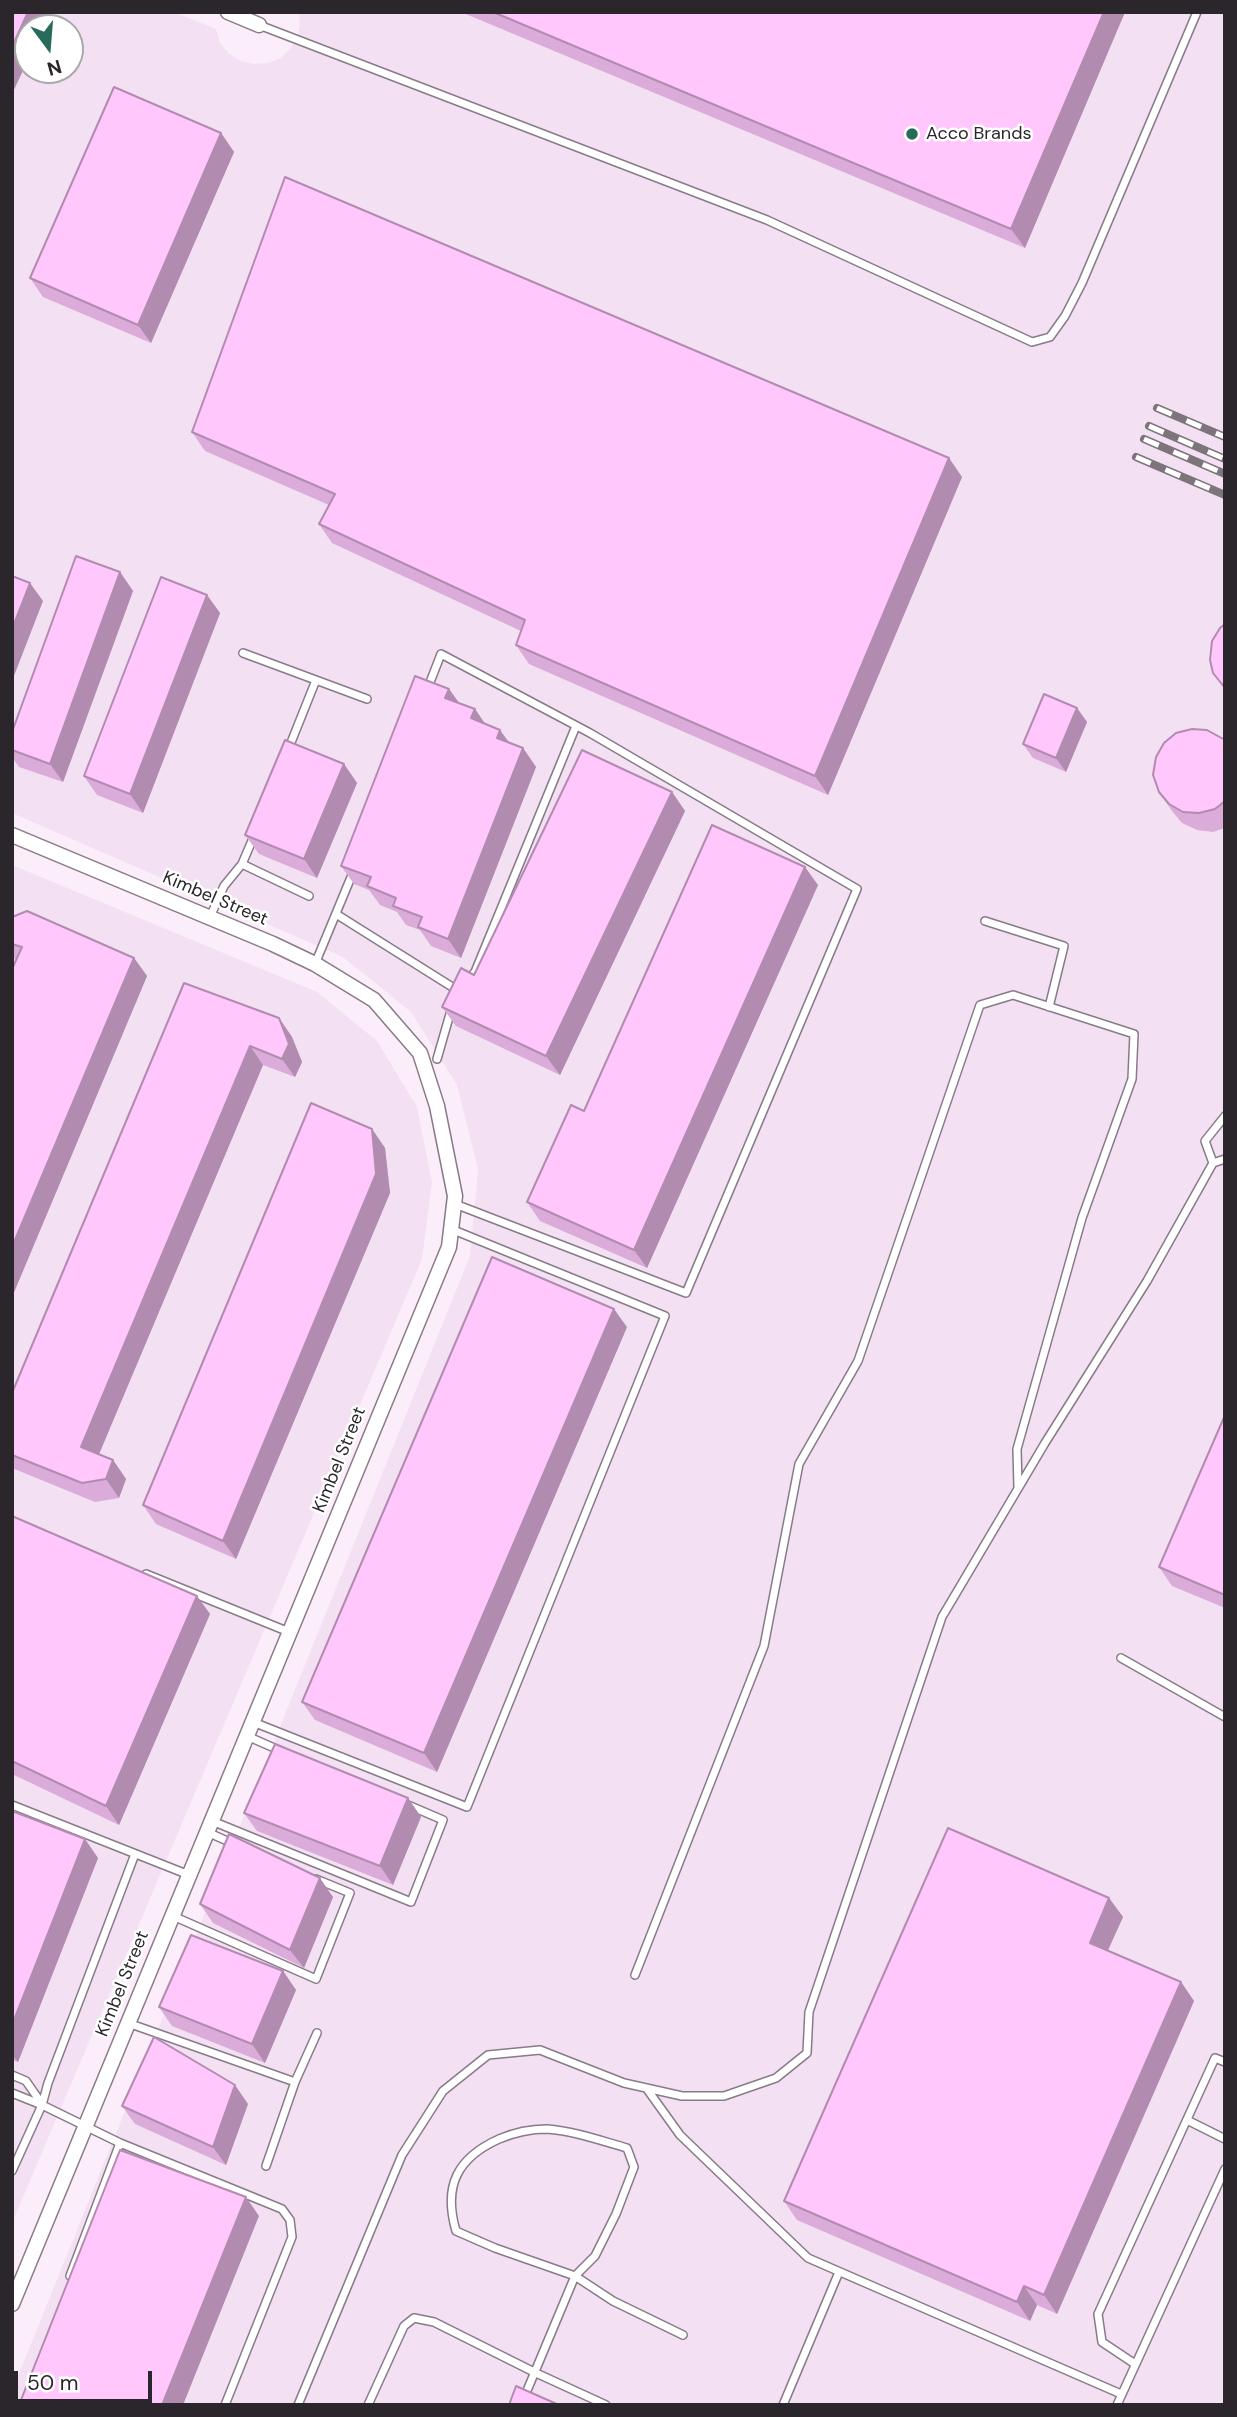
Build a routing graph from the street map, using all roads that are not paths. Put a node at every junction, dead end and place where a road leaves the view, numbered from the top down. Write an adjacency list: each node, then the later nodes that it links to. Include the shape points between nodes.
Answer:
1 (228, 12): 3 (street)
2 (1197, 12): 3 (lane, via 1082,283 1050,337 1032,342 767,220)
3 (259, 24)
4 (243, 653): 5 (lane)
5 (316, 680): 6 (lane); 9 (lane)
6 (367, 699)
7 (421, 704): 8 (lane, via 441,654)
8 (576, 726): 19 (lane, via 475,972); 25 (lane, via 857,889 686,1293)
9 (286, 755)
10 (256, 829): 12 (lane)
11 (12, 835): 16 (street, Kimbel Street)
12 (242, 864): 14 (lane); 16 (lane, via 224,886)
13 (356, 864): 15 (lane)
14 (309, 896)
15 (336, 914): 18 (lane); 19 (lane)
16 (209, 918): 18 (street, Kimbel Street)
17 (985, 920): 20 (lane, via 1064,946)
18 (315, 964): 25 (street, Kimbel Street, via 374,1000 420,1054 437,1107)
19 (457, 990): 21 (lane)
20 (1049, 1007): 27 (lane, via 1134,1034 1132,1079 1082,1218 1017,1449); 43 (lane, via 1013,995 980,1005 858,1361 799,1464 764,1646)
21 (437, 1059)
22 (1225, 1116): 24 (lane, via 1205,1141)
23 (1225, 1158): 24 (lane)
24 (1213, 1163): 27 (lane, via 1147,1281)
25 (454, 1204): 26 (street, Kimbel Street)
26 (451, 1229): 29 (street, Kimbel Street, via 449,1247); 32 (lane, via 665,1316 655,1342 467,1807)
27 (1018, 1488): 49 (lane, via 942,1617 809,2012 807,2053 776,2078 724,2096 682,2096)
28 (135, 1570): 29 (lane)
29 (289, 1632): 32 (street, Kimbel Street)
30 (1121, 1658): 31 (lane)
31 (1225, 1717)
32 (253, 1721): 33 (street, Kimbel Street)
33 (247, 1736): 34 (lane); 37 (street, Kimbel Street)
34 (283, 1751)
35 (394, 1799): 37 (lane, via 443,1820 411,1902)
36 (12, 1805): 39 (lane)
37 (209, 1826): 38 (lane); 41 (street, Kimbel Street)
38 (243, 1847)
39 (135, 1854): 41 (lane); 51 (lane)
40 (302, 1873): 42 (lane, via 350,1894 316,1979)
41 (189, 1875): 42 (street, Kimbel Street)
42 (172, 1916): 44 (street, Kimbel Street)
43 (635, 1975)
44 (128, 2023): 48 (lane); 53 (street, Kimbel Street)
45 (317, 2033): 48 (lane)
46 (1225, 2062): 52 (lane, via 1215,2058)
47 (12, 2076): 51 (lane, via 26,2081)
48 (295, 2082): 56 (lane)
49 (647, 2089): 59 (lane, via 680,2135 808,2259); 69 (lane, via 540,2050 488,2056 443,2091 402,2155)
50 (12, 2094): 51 (lane)
51 (42, 2105): 53 (lane); 58 (lane)
52 (1187, 2120): 54 (lane); 65 (lane, via 1098,2314 1102,2342)
53 (86, 2126): 55 (lane); 61 (street, Kimbel Street)
54 (1225, 2139)
55 (120, 2143): 62 (lane); 68 (lane, via 282,2208 290,2220 292,2237)
56 (266, 2166)
57 (1225, 2169): 65 (lane)
58 (12, 2171)
59 (839, 2272): 67 (lane); 73 (lane)
60 (575, 2276): 60 (lane, via 595,2256 616,2214 634,2167 627,2148 547,2129 512,2134 484,2146 462,2164 452,2189 450,2211 456,2231); 64 (lane, via 613,2301); 66 (lane)
61 (16, 2283): 63 (street, Kimbel Street)
62 (66, 2287)
63 (12, 2304)
64 (682, 2335)
65 (1135, 2364): 67 (lane)
66 (536, 2373): 70 (lane, via 434,2322 414,2318 404,2326); 71 (lane); 72 (lane)
67 (1121, 2394): 74 (lane)
68 (225, 2405)
69 (298, 2405)
70 (368, 2405)
71 (521, 2405)
72 (606, 2405)
73 (783, 2405)
74 (1117, 2405)

